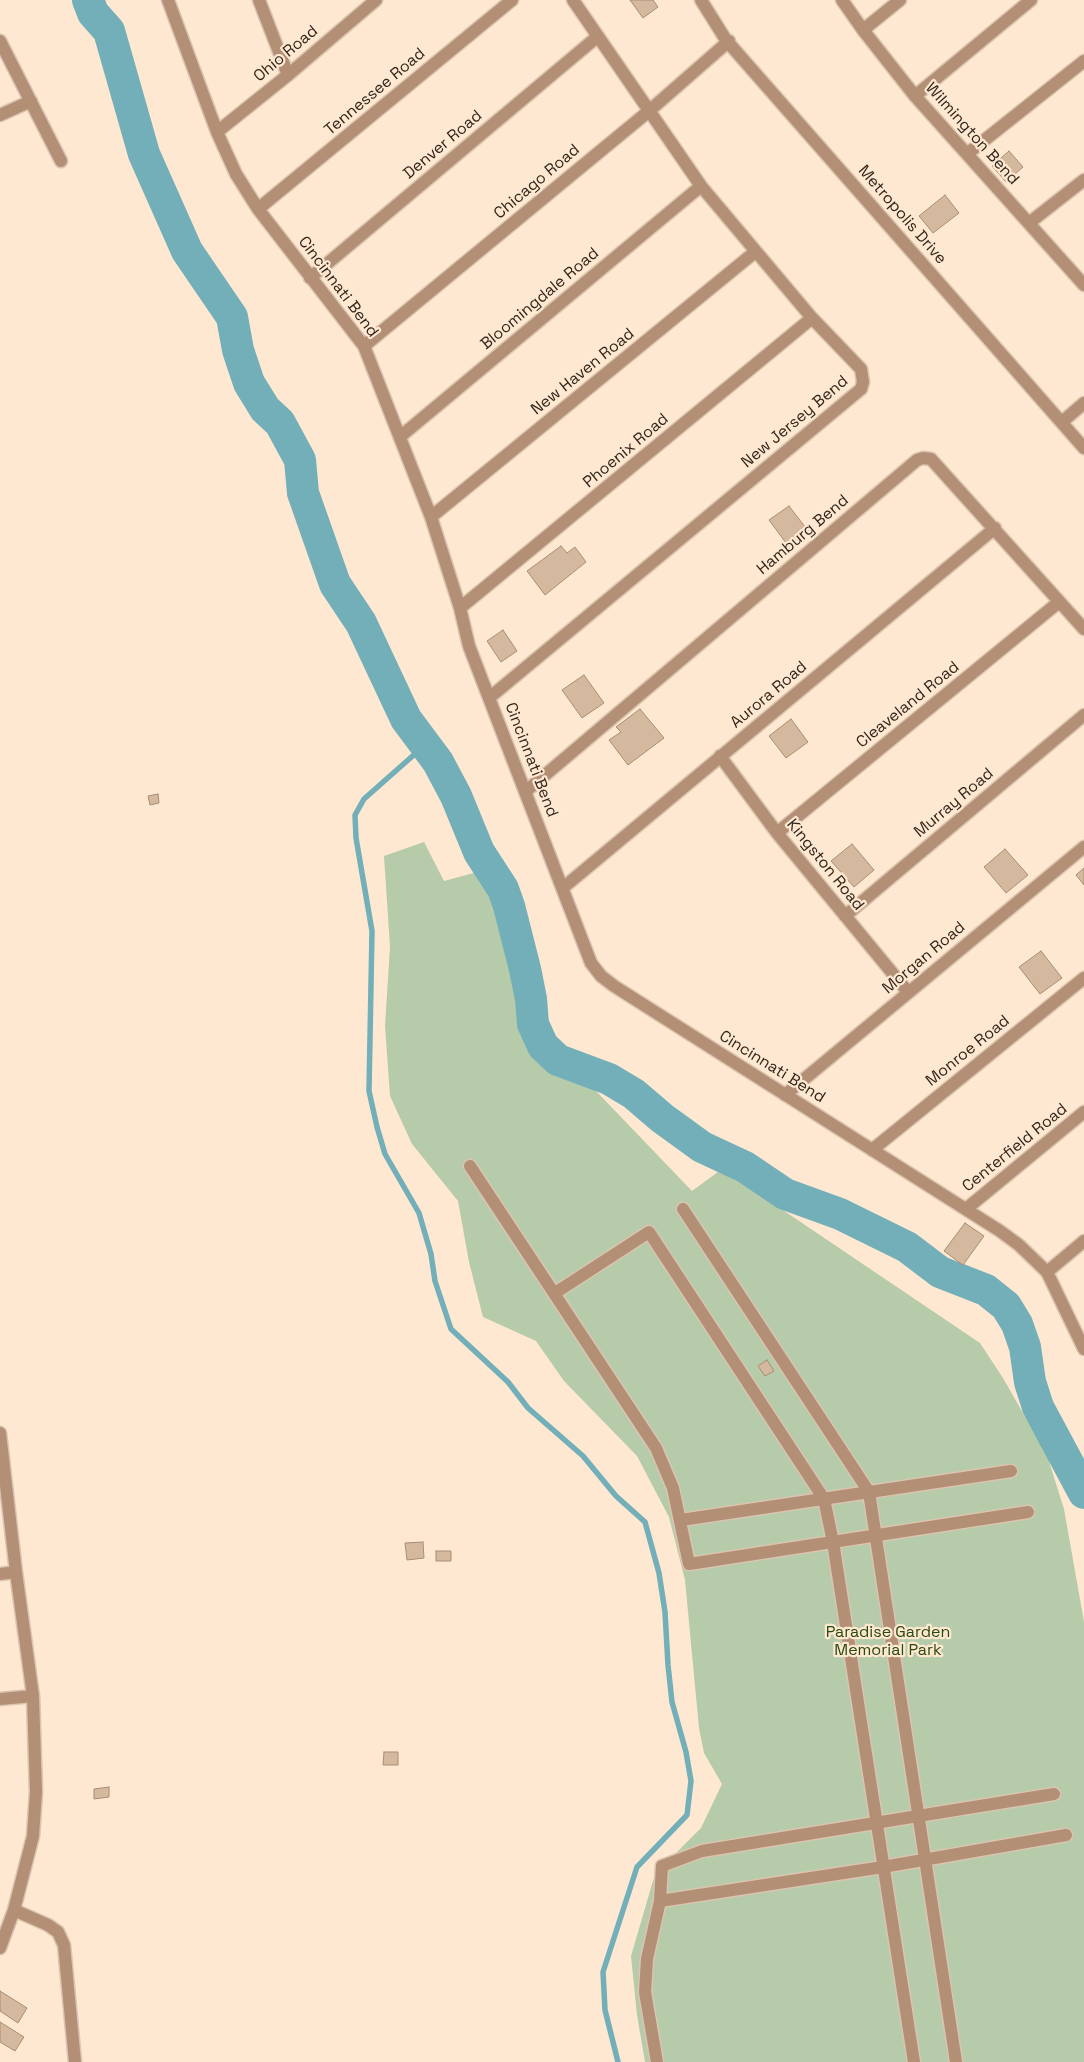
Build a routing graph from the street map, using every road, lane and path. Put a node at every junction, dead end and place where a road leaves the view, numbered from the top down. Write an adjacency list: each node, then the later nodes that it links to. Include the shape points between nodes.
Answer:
1 (168, 0): 22 (street, Cincinnati Bend)
2 (259, 0): 17 (street)
3 (354, 0): 11 (street)
4 (376, 0): 11 (street, Ohio Road)
5 (512, 0): 27 (street, Tennessee Road)
6 (573, 0): 13 (street, New Jersey Bend)
7 (701, 0): 15 (street, Metropolis Drive)
8 (842, 0): 12 (street, Wilmington Bend)
9 (900, 0): 12 (street)
10 (1031, 0): 18 (street)
11 (360, 13): 17 (street, Ohio Road)
12 (863, 30): 18 (street, Wilmington Bend)
13 (598, 38): 20 (street, New Jersey Bend); 30 (street, Denver Road)
14 (0, 41): 19 (street)
15 (728, 41): 20 (street, Chicago Road); 35 (street, Metropolis Drive)
16 (1084, 61): 23 (street)
17 (288, 75): 22 (street, Ohio Road)
18 (915, 96): 23 (street, Wilmington Bend)
19 (31, 101): 21 (street); 24 (street)
20 (649, 111): 26 (street, New Jersey Bend); 33 (street, Chicago Road)
21 (0, 115)
22 (217, 132): 27 (street, Cincinnati Bend, via 236,174)
23 (967, 154): 28 (street, Wilmington Bend)
24 (61, 161)
25 (1084, 180): 28 (street)
26 (701, 186): 29 (street, New Jersey Bend); 36 (street, Bloomingdale Road)
27 (258, 209): 30 (street, Cincinnati Bend)
28 (1030, 224): 31 (street, Wilmington Bend)
29 (755, 252): 32 (street, New Jersey Bend); 38 (street, New Haven Road)
30 (310, 278): 33 (street, Cincinnati Bend)
31 (1084, 285)
32 (812, 318): 41 (street, Phoenix Road); 43 (street, New Jersey Bend, via 861,369 861,389)
33 (364, 346): 36 (street, Cincinnati Bend)
34 (1084, 403): 35 (street)
35 (1062, 422): 37 (street, Metropolis Drive)
36 (400, 436): 38 (street, Cincinnati Bend)
37 (1084, 448)
38 (431, 517): 41 (street, Cincinnati Bend)
39 (995, 528): 40 (street, Hamburg Bend); 45 (street, Aurora Road); 46 (street, Hamburg Bend, via 931,459 917,460)
40 (1059, 602): 42 (street, Hamburg Bend); 47 (street, Cleaveland Road)
41 (460, 608): 43 (street, Cincinnati Bend, via 469,646)
42 (1084, 629)
43 (489, 698): 46 (street, Cincinnati Bend)
44 (1084, 715): 50 (street, Murray Road)
45 (720, 756): 47 (street, Kingston Road); 49 (street, Aurora Road)
46 (525, 792): 49 (street, Cincinnati Bend)
47 (777, 833): 50 (street, Kingston Road)
48 (1084, 848): 52 (street, Morgan Road)
49 (564, 887): 53 (street, Cincinnati Bend, via 591,963 602,976)
50 (845, 916): 52 (street, Kingston Road)
51 (1084, 978): 55 (street, Monroe Road)
52 (908, 992): 53 (street, Morgan Road)
53 (785, 1095): 55 (street, Cincinnati Bend)
54 (1084, 1112): 58 (street, Centerfield Road)
55 (872, 1150): 58 (street, Cincinnati Bend)
56 (470, 1166): 61 (street)
57 (683, 1209): 66 (street)
58 (966, 1209): 60 (street, Cincinnati Bend, via 1013,1240)
59 (1084, 1241): 60 (street)
60 (1047, 1272): 62 (street, Cincinnati Bend)
61 (555, 1293): 67 (street, via 650,1232); 69 (street, via 656,1448 671,1481)
62 (1084, 1349)
63 (0, 1433): 64 (street)
64 (1, 1456): 72 (street)
65 (1011, 1471): 66 (street)
66 (869, 1492): 67 (street); 70 (street)
67 (824, 1498): 69 (street); 71 (street)
68 (1028, 1512): 70 (street)
69 (680, 1520): 71 (street, via 689,1564)
70 (875, 1535): 71 (street); 77 (street)
71 (833, 1542): 78 (street)
72 (16, 1572): 73 (street); 74 (street)
73 (0, 1574)
74 (33, 1696): 75 (street); 83 (street, via 36,1792 33,1836)
75 (0, 1699)
76 (1054, 1794): 77 (street)
77 (918, 1816): 78 (street); 80 (street)
78 (876, 1823): 81 (street); 82 (street, via 702,1851 662,1866)
79 (1066, 1835): 80 (street)
80 (925, 1860): 81 (street); 88 (street)
81 (883, 1867): 82 (street); 87 (street)
82 (660, 1900): 86 (street, via 647,1960 646,1992)
83 (14, 1910): 84 (street); 85 (street, via 58,1932 64,1945)
84 (0, 1948)
85 (75, 2062)
86 (657, 2062)
87 (914, 2062)
88 (956, 2062)

